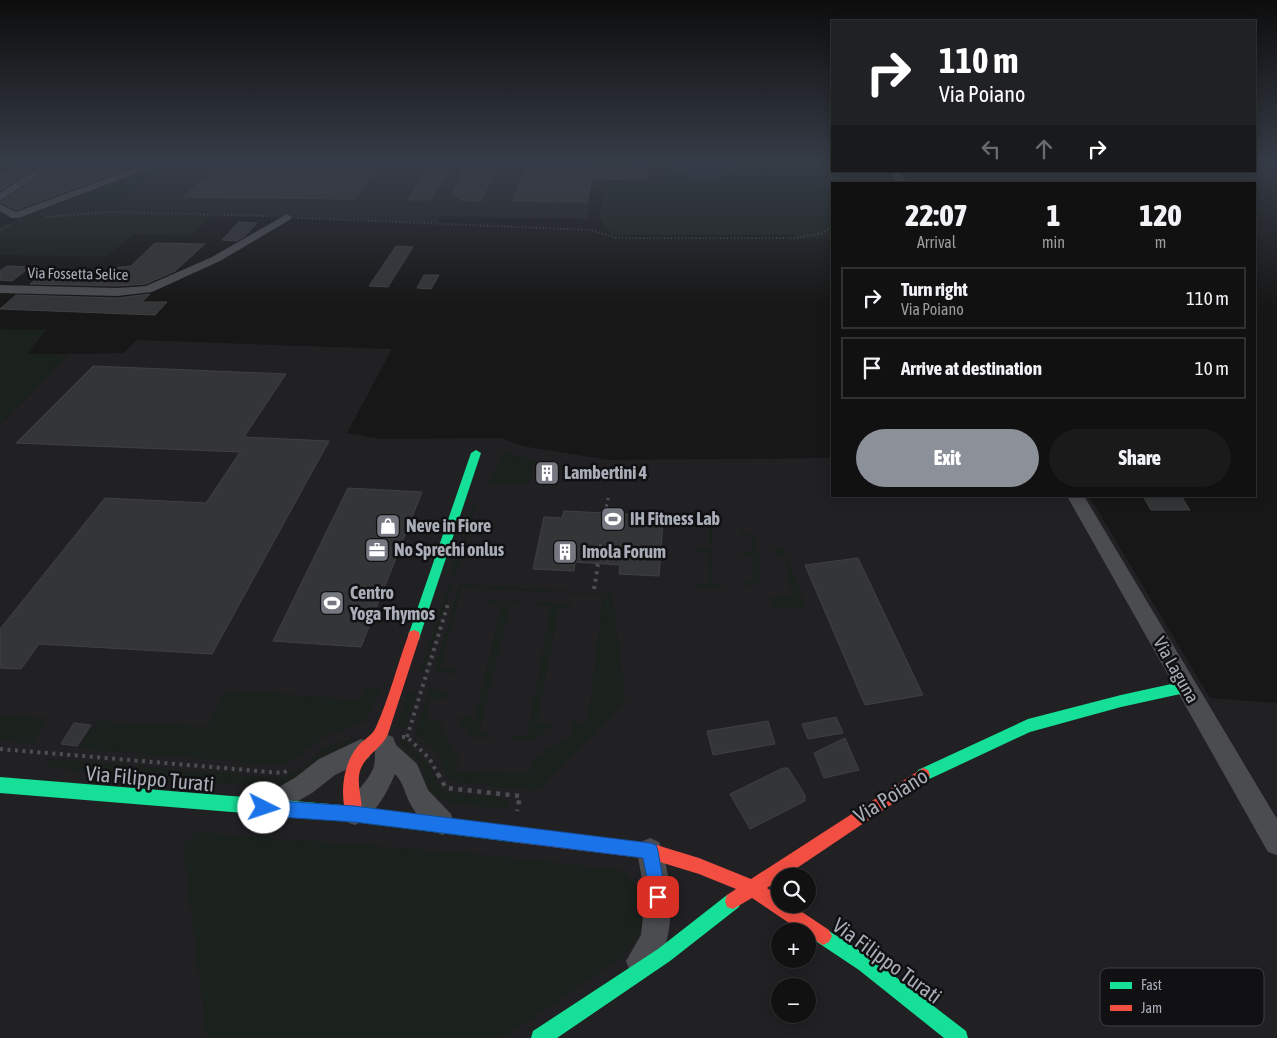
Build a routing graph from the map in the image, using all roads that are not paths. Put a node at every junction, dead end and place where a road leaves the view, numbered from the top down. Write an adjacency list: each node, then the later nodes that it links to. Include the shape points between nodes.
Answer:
1 (5, 209): 2 (street, via 15,216)
2 (33, 209)
3 (287, 217): 4 (street, Via Fossetta Selice, via 216,259 148,289 117,292)
4 (0, 289)
5 (476, 453): 8 (street)
6 (1076, 497): 7 (street, Via Laguna)
7 (1185, 687): 14 (street, Via Laguna); 16 (street, Via Poiano, via 1028,726 929,771)
8 (384, 743): 9 (street); 12 (street, via 385,771); 13 (street, via 409,772 420,798)
9 (361, 750): 11 (street, via 327,767 304,785); 12 (street, via 352,769)
10 (0, 786): 11 (street, Via Filippo Turati)
11 (264, 808): 12 (street, Via Filippo Turati)
12 (354, 814): 13 (street, Via Filippo Turati)
13 (444, 826): 15 (street, Via Filippo Turati)
14 (1277, 843)
15 (650, 851): 16 (street, Via Filippo Turati, via 699,866); 17 (street, Via Poiano, via 658,897 654,939)
16 (752, 888): 17 (street, Via Poiano, via 664,955); 19 (street, Via Filippo Turati, via 865,964)
17 (631, 975): 18 (street, Via Poiano)
18 (540, 1038)
19 (959, 1038)

